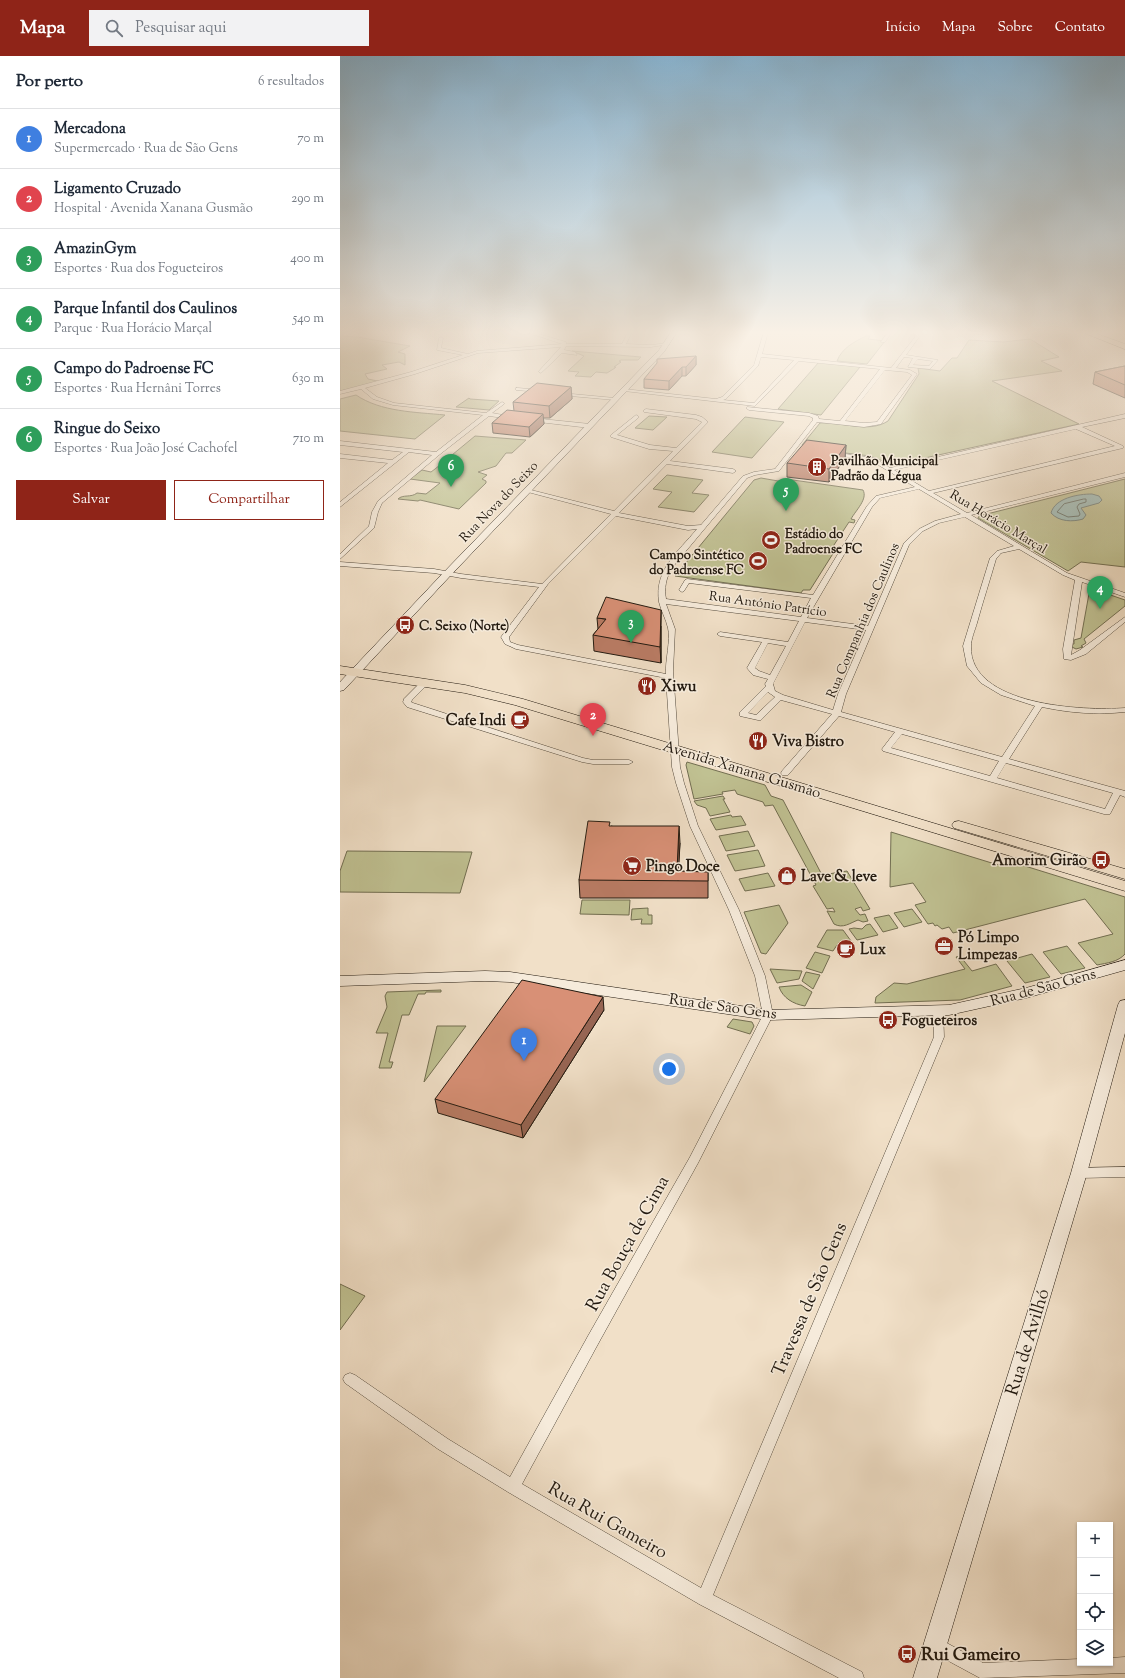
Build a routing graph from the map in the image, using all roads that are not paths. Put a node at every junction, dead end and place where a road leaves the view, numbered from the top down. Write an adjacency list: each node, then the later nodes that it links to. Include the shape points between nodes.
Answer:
1 (425, 408): 8 (street)
2 (496, 408): 8 (street)
3 (608, 408): 15 (main road, Rua Nova do Seixo)
4 (748, 408): 13 (street, via 816,417)
5 (853, 408): 14 (street)
6 (891, 408): 14 (street, via 880,422 868,425)
7 (646, 411): 21 (street, via 696,417 705,422)
8 (487, 415): 11 (street); 24 (street)
9 (1125, 416): 16 (street)
10 (636, 417): 21 (street, via 613,436 649,447)
11 (518, 418)
12 (526, 419): 15 (street)
13 (816, 420): 14 (street); 18 (street)
14 (842, 422)
15 (590, 426): 32 (main road, Rua Nova do Seixo)
16 (1077, 427): 19 (street); 28 (street)
17 (340, 443): 22 (street)
18 (794, 448): 20 (street); 37 (street, via 777,470 755,472 745,476)
19 (1123, 448): 33 (street)
20 (802, 449)
21 (677, 450): 27 (street)
22 (407, 451): 24 (street); 26 (street)
23 (826, 452): 28 (street, Rua Horácio Marçal, via 869,458)
24 (437, 454): 41 (street, via 380,502 372,527)
25 (340, 456): 26 (street)
26 (392, 462): 34 (street)
27 (666, 462): 29 (street); 35 (street)
28 (891, 469): 31 (street, Rua Horácio Marçal)
29 (733, 471)
30 (1125, 475): 36 (street, Rua Companhia dos Caulinos)
31 (920, 487): 33 (street, Rua Horácio Marçal); 48 (street, via 875,499)
32 (527, 491): 35 (street); 43 (main road, Rua Nova do Seixo)
33 (930, 492): 36 (street, Rua Horácio Marçal)
34 (340, 505)
35 (616, 512): 38 (street, via 622,516); 45 (street)
36 (966, 514): 40 (street, Rua Horácio Marçal); 52 (street, Rua Companhia dos Caulinos, via 928,525 909,540)
37 (703, 527): 38 (street); 39 (street)
38 (688, 528): 39 (street)
39 (695, 537): 49 (street, via 664,575)
40 (1020, 547): 44 (street, Rua Horácio Marçal, via 1065,574); 64 (street, via 999,552 993,558 973,622 967,655 973,670 983,680 1012,697)
41 (340, 557)
42 (340, 564): 43 (street)
43 (448, 573): 45 (street); 57 (main road, Rua Nova do Seixo)
44 (1079, 578): 47 (street, Rua Horácio Marçal); 50 (street, via 1067,657 1071,658 1083,652)
45 (544, 586): 58 (street, via 505,637 507,643 516,647)
46 (682, 590): 48 (street, via 687,581)
47 (1125, 596)
48 (815, 597): 51 (street)
49 (662, 601): 51 (street, Rua António Patrício); 58 (street, via 672,629)
50 (1125, 619)
51 (802, 620): 52 (street, Rua António Patrício); 55 (street)
52 (870, 628): 66 (street, Rua Companhia dos Caulinos)
53 (720, 634): 54 (street)
54 (766, 641): 55 (street); 59 (street, via 751,668 754,672)
55 (790, 644): 59 (street)
56 (340, 665): 57 (main road)
57 (351, 670): 60 (main road, Avenida Xanana Gusmão); 62 (main road, Rua Nova do Seixo); 68 (main road, Avenida Xanana Gusmão, via 439,678 536,697)
58 (670, 677): 68 (street)
59 (771, 678): 61 (street)
60 (425, 683): 68 (main road, Avenida Xanana Gusmão, via 465,689 519,702); 70 (street, via 408,699 410,705 582,760)
61 (769, 687): 63 (street); 63 (street, via 743,714 758,718)
62 (340, 688)
63 (780, 697): 66 (street)
64 (1039, 706): 65 (street, via 1077,712 1102,713); 69 (street)
65 (1125, 710)
66 (836, 714): 67 (street); 71 (street, Rua Companhia dos Caulinos)
67 (900, 731): 69 (street); 72 (street, via 886,749)
68 (675, 745): 71 (main road, Avenida Xanana Gusmão); 75 (main road, Avenida Xanana Gusmão); 80 (street, via 676,767 684,799 734,910 760,976)
69 (1004, 760): 72 (street); 73 (street)
70 (629, 762)
71 (785, 773): 74 (main road, Avenida Xanana Gusmão)
72 (992, 780): 73 (street, via 1107,812)
73 (1122, 793)
74 (1125, 874)
75 (1125, 886)
76 (1125, 965): 79 (main road, Rua de São Gens, via 975,1005)
77 (340, 981): 80 (main road, Rua de São Gens, via 510,977)
78 (1125, 1005): 82 (main road, Rua de Avilhó)
79 (938, 1011): 80 (main road, Rua de São Gens); 85 (street, Travessa de São Gens, via 939,1037)
80 (768, 1015): 84 (street, Rua Bouça de Cima, via 694,1160)
81 (1125, 1172): 82 (street)
82 (1079, 1173): 86 (main road, Rua de Avilhó)
83 (350, 1379): 84 (street, Rua Rui Gameiro, via 443,1444)
84 (513, 1487): 85 (street, Rua Rui Gameiro)
85 (704, 1599): 88 (street, Rua Rui Gameiro)
86 (935, 1644): 87 (street, via 982,1670); 89 (main road, Rua de Avilhó)
87 (1125, 1665)
88 (856, 1678)
89 (925, 1678)

